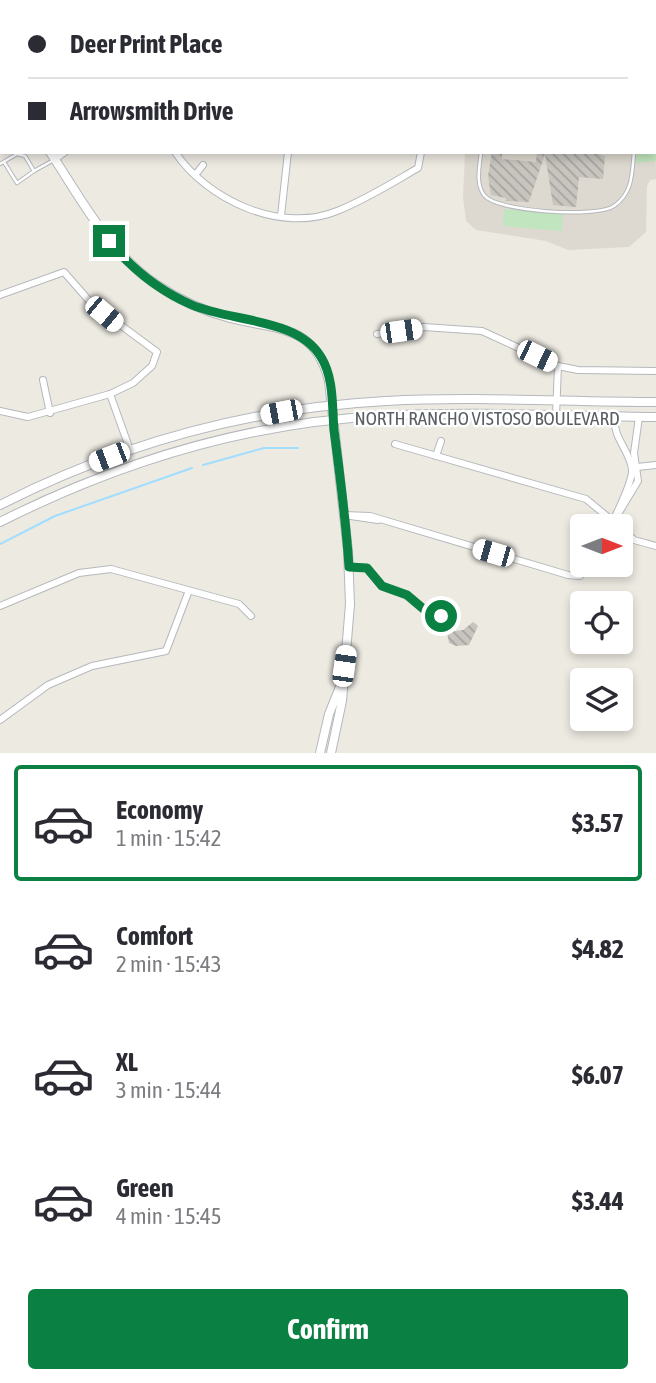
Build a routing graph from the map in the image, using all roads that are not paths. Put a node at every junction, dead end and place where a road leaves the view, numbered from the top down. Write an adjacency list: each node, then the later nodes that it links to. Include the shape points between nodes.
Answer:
1 (177, 154): 10 (street)
2 (288, 154): 11 (street)
3 (421, 154): 11 (street, via 418,168 335,212 307,218)
4 (481, 154): 5 (lane, via 480,187 490,200 506,206 592,213 612,207 626,193)
5 (634, 154)
6 (53, 156): 9 (lane); 20 (main road, via 93,221 117,250 157,285 228,318 286,329 308,342 327,369)
7 (2, 163): 9 (lane, via 17,154 25,156); 9 (lane, via 17,183)
8 (203, 165): 10 (street)
9 (34, 171)
10 (196, 174): 11 (street, via 237,205)
11 (281, 216)
12 (0, 295): 17 (street, via 65,272 92,304 157,352 152,366 133,383)
13 (377, 334): 14 (street, via 424,327 482,331)
14 (558, 366): 15 (street); 18 (street)
15 (656, 371)
16 (43, 380): 22 (street)
17 (110, 394): 22 (street); 30 (street)
18 (556, 400): 19 (main road, NORTH RANCHO VISTOSO BOULEVARD); 20 (main road, NORTH RANCHO VISTOSO BOULEVARD); 23 (street)
19 (656, 402)
20 (332, 405): 27 (main road); 30 (main road, NORTH RANCHO VISTOSO BOULEVARD, via 227,422)
21 (0, 411): 22 (street, via 28,416)
22 (50, 413)
23 (556, 416): 24 (main road, NORTH RANCHO VISTOSO BOULEVARD); 27 (main road, NORTH RANCHO VISTOSO BOULEVARD, via 431,414)
24 (614, 416): 25 (main road, NORTH RANCHO VISTOSO BOULEVARD); 33 (street, via 614,430)
25 (639, 417): 26 (main road, NORTH RANCHO VISTOSO BOULEVARD); 33 (street)
26 (656, 417)
27 (333, 420): 37 (main road); 38 (main road, NORTH RANCHO VISTOSO BOULEVARD, via 266,430 160,456 62,492)
28 (441, 441): 31 (street)
29 (395, 444): 31 (street)
30 (130, 450): 34 (main road, NORTH RANCHO VISTOSO BOULEVARD)
31 (436, 456): 35 (street, via 586,499)
32 (656, 465): 33 (street)
33 (635, 467): 36 (street)
34 (0, 505)
35 (602, 514)
36 (616, 514)
37 (344, 515): 41 (main road); 42 (street, via 367,516)
38 (0, 522)
39 (634, 540): 40 (street)
40 (656, 546)
41 (349, 567): 45 (street, via 367,568 382,586 407,595 433,617); 47 (main road)
42 (570, 575)
43 (188, 593): 44 (street, via 111,569 79,573); 46 (street, via 239,604); 48 (street, via 166,651 92,666 48,685)
44 (0, 606)
45 (446, 609)
46 (251, 616)
47 (342, 685): 49 (main road); 50 (main road)
48 (0, 720)
49 (320, 753)
50 (331, 753)

